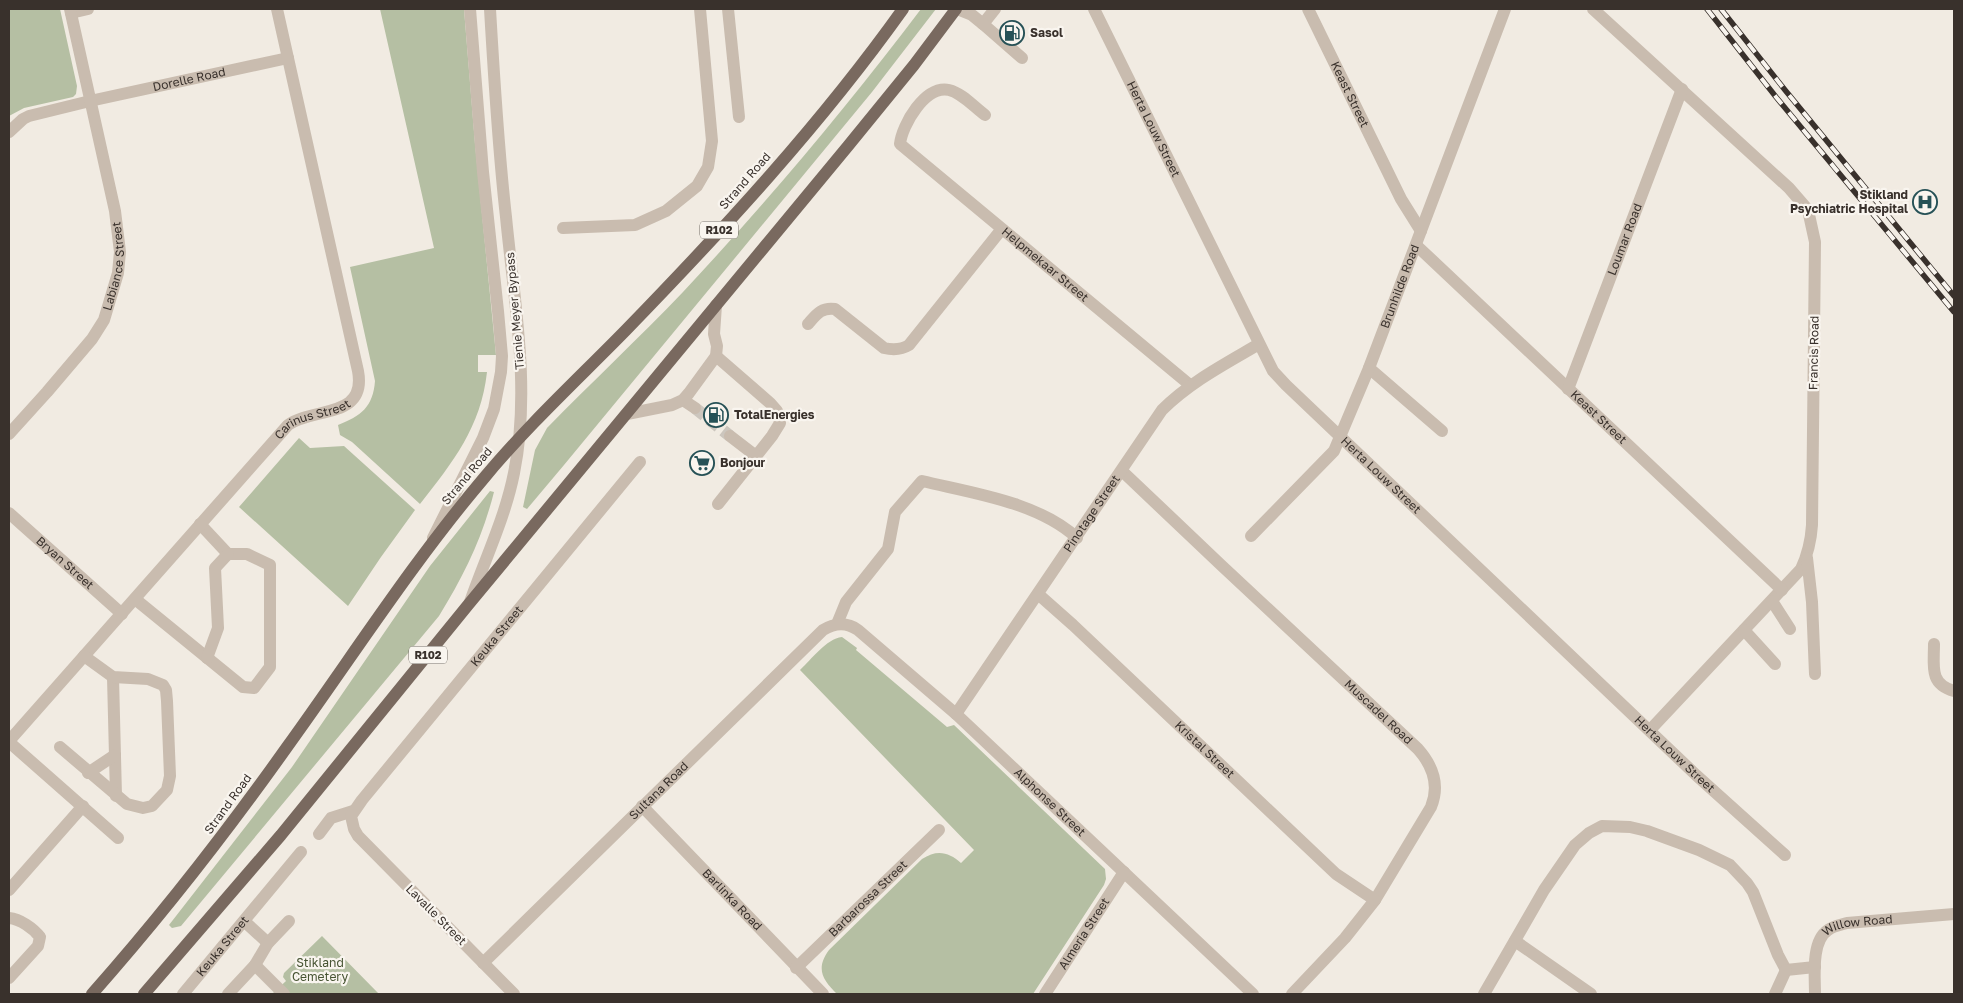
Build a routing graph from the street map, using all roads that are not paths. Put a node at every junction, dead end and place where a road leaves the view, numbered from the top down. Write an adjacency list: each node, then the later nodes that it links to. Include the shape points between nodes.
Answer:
1 (88, 9): 14 (street)
2 (277, 9): 16 (street, Carinus Street)
3 (470, 9): 50 (street, Tienie Meyer Bypass, via 502,372 486,430)
4 (490, 9): 41 (street, Tienie Meyer Bypass, via 496,115 522,404)
5 (700, 9): 23 (street, via 712,142 708,167 697,186 666,211 635,225)
6 (728, 9): 21 (street)
7 (902, 9): 41 (main road, Strand Road / R102, via 818,119 740,208 626,330)
8 (957, 9): 15 (street); 27 (main road, R102)
9 (995, 9): 15 (street)
10 (1094, 9): 29 (street, Herta Louw Street)
11 (1308, 9): 25 (street, Keast Street, via 1401,199)
12 (1505, 9): 25 (street, Brunhilde Road)
13 (1593, 9): 18 (street, Francis Road)
14 (70, 11): 19 (street, Labiance Street)
15 (983, 24): 17 (street)
16 (288, 58): 19 (street, Dorelle Road); 47 (street, Carinus Street, via 359,383 355,396 343,407 300,418 288,425)
17 (1022, 58)
18 (1682, 89): 33 (street, Loumar Road); 52 (street, Francis Road, via 1789,188 1808,210 1812,222 1816,269 1812,525)
19 (90, 101): 22 (street, Dorelle Road, via 23,118); 38 (street, Labiance Street, via 115,211 120,252 118,273 104,320 92,339)
20 (985, 115): 24 (street, Helpmekaar Street, via 955,92 940,90 928,96 915,110 904,127 900,144)
21 (739, 117)
22 (9, 132)
23 (563, 228)
24 (1001, 230): 28 (street, via 904,348 884,348 830,308 819,312); 32 (street, Helpmekaar Street)
25 (1421, 231): 26 (street, Brunhilde Road)
26 (1416, 245): 31 (street, Brunhilde Road); 33 (street, Keast Street)
27 (716, 305): 30 (street); 36 (main road, R102)
28 (808, 324)
29 (1259, 344): 32 (street, Pinotage Street); 40 (street, Herta Louw Street, via 1273,371)
30 (716, 356): 34 (street); 42 (street, via 777,411 778,428)
31 (1369, 368): 37 (street); 40 (street, Brunhilde Road)
32 (1190, 385): 44 (street, Pinotage Street, via 1162,410)
33 (1568, 389): 53 (street, Keast Street)
34 (683, 400): 35 (street); 36 (street)
35 (695, 408)
36 (627, 414): 57 (main road, R102)
37 (1442, 431)
38 (9, 434)
39 (730, 436): 42 (street)
40 (1340, 436): 48 (street, Brunhilde Road, via 1334,451); 70 (street, Herta Louw Street)
41 (519, 437): 50 (main road, Strand Road / R102); 57 (street, Tienie Meyer Bypass, via 504,511)
42 (756, 456): 45 (street)
43 (640, 462): 78 (street, Keuka Street)
44 (1122, 471): 49 (street, Pinotage Street); 86 (street, Muscadel Road, via 1427,759 1433,772 1435,796)
45 (718, 504)
46 (9, 513): 58 (street, Bryan Street)
47 (200, 524): 51 (street); 55 (street, Carinus Street)
48 (1251, 536)
49 (1076, 538): 54 (street, Pinotage Street); 59 (street, via 1063,526 1016,504 922,481 895,512 888,549 846,602)
50 (432, 540): 99 (main road, Strand Road / R102, via 204,861)
51 (228, 554): 64 (street, via 216,568 218,628); 64 (street, via 247,554 270,565 270,667 254,688 242,687)
52 (1807, 558): 53 (street, Francis Road); 66 (street)
53 (1782, 590): 56 (street, Francis Road)
54 (1038, 594): 69 (street, Pinotage Street); 86 (street, Kristal Street, via 1336,874)
55 (135, 599): 58 (street, Carinus Street); 64 (street)
56 (1772, 601): 60 (street); 61 (street, Francis Road)
57 (468, 605): 100 (main road, R102, via 244,879)
58 (122, 614): 63 (street, Carinus Street)
59 (837, 624): 69 (street, Alphonse Street, via 858,630); 77 (street, Sultana Road, via 823,630)
60 (1790, 629)
61 (1744, 630): 65 (street); 70 (street, Francis Road)
62 (1934, 644): 68 (street, via 1936,680 1944,688)
63 (84, 656): 67 (street); 71 (street, Carinus Street)
64 (206, 658)
65 (1775, 664)
66 (1815, 674)
67 (113, 677): 73 (street); 75 (street, via 148,679 163,685 166,690 170,776 167,790 152,806 134,807)
68 (1954, 691)
69 (956, 714): 84 (street, Alphonse Street)
70 (1650, 730): 83 (street, Herta Louw Street)
71 (9, 742): 76 (street)
72 (60, 747): 74 (street)
73 (115, 755): 74 (street); 75 (street)
74 (88, 773): 75 (street)
75 (116, 796)
76 (83, 806): 81 (street); 85 (street)
77 (642, 806): 93 (street, Sultana Road); 96 (street, Barlinka Road)
78 (353, 811): 80 (street, via 331,818); 93 (street, Lavalle Street, via 352,823 358,836)
79 (939, 830): 96 (street, Barbarossa Street)
80 (319, 834)
81 (118, 838)
82 (301, 852): 89 (street, Keuka Street)
83 (1785, 855)
84 (1124, 872): 106 (street, Almeria Street); 107 (street, Alphonse Street)
85 (9, 890)
86 (1375, 900): 108 (street, Muscadel Road, via 1345,938)
87 (1954, 914): 95 (street, Willow Road, via 1846,923 1830,928 1818,942)
88 (9, 918): 98 (street, via 15,918 40,937 38,946)
89 (244, 921): 92 (street); 101 (street, Keuka Street)
90 (288, 921): 92 (street)
91 (1515, 942): 97 (street, via 1544,890 1575,845 1602,826 1630,827 1699,850 1730,865 1754,892); 109 (street); 110 (street)
92 (268, 943): 94 (street)
93 (483, 962): 104 (street, Lavalle Street)
94 (255, 965): 102 (street); 103 (street)
95 (1815, 967): 97 (street); 112 (street, Willow Road)
96 (796, 968): 105 (street, Barlinka Road)
97 (1786, 970): 111 (street)
98 (9, 978)
99 (92, 994)
100 (144, 994)
101 (183, 994)
102 (228, 994)
103 (284, 994)
104 (514, 994)
105 (823, 994)
106 (1045, 994)
107 (1253, 994)
108 (1292, 994)
109 (1484, 994)
110 (1590, 994)
111 (1775, 994)
112 (1815, 994)

